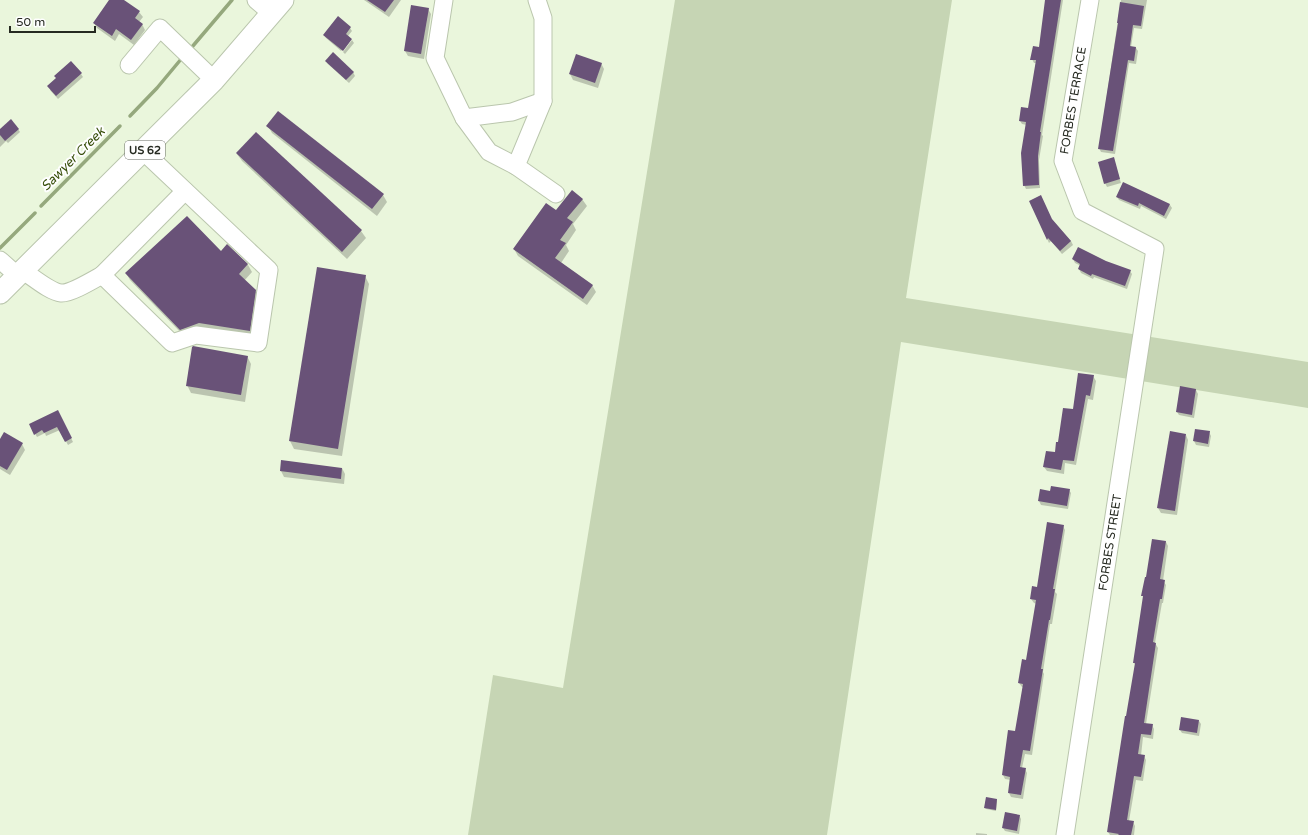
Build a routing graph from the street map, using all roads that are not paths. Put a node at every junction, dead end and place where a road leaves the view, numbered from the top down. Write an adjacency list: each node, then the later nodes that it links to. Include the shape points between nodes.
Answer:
1 (444, 0): 8 (street, via 435,58)
2 (537, 0): 7 (street, via 543,18)
3 (1090, 0): 13 (street, FORBES TERRACE, via 1063,161 1082,211)
4 (270, 4): 6 (main road, US 62)
5 (129, 65): 6 (street, via 160,28)
6 (214, 80): 9 (main road, US 62)
7 (543, 101): 8 (street, via 512,112); 10 (street)
8 (464, 118): 10 (street, via 489,152)
9 (143, 151): 11 (street); 15 (main road, US 62)
10 (516, 166): 12 (street)
11 (185, 191): 16 (street); 16 (street, via 269,270 258,343 196,335 172,343)
12 (556, 194)
13 (1155, 249): 18 (street, FORBES STREET)
14 (0, 260): 15 (street)
15 (20, 273): 16 (street, via 62,293 83,286); 17 (main road, US 62)
16 (102, 275)
17 (0, 293)
18 (1065, 835)

